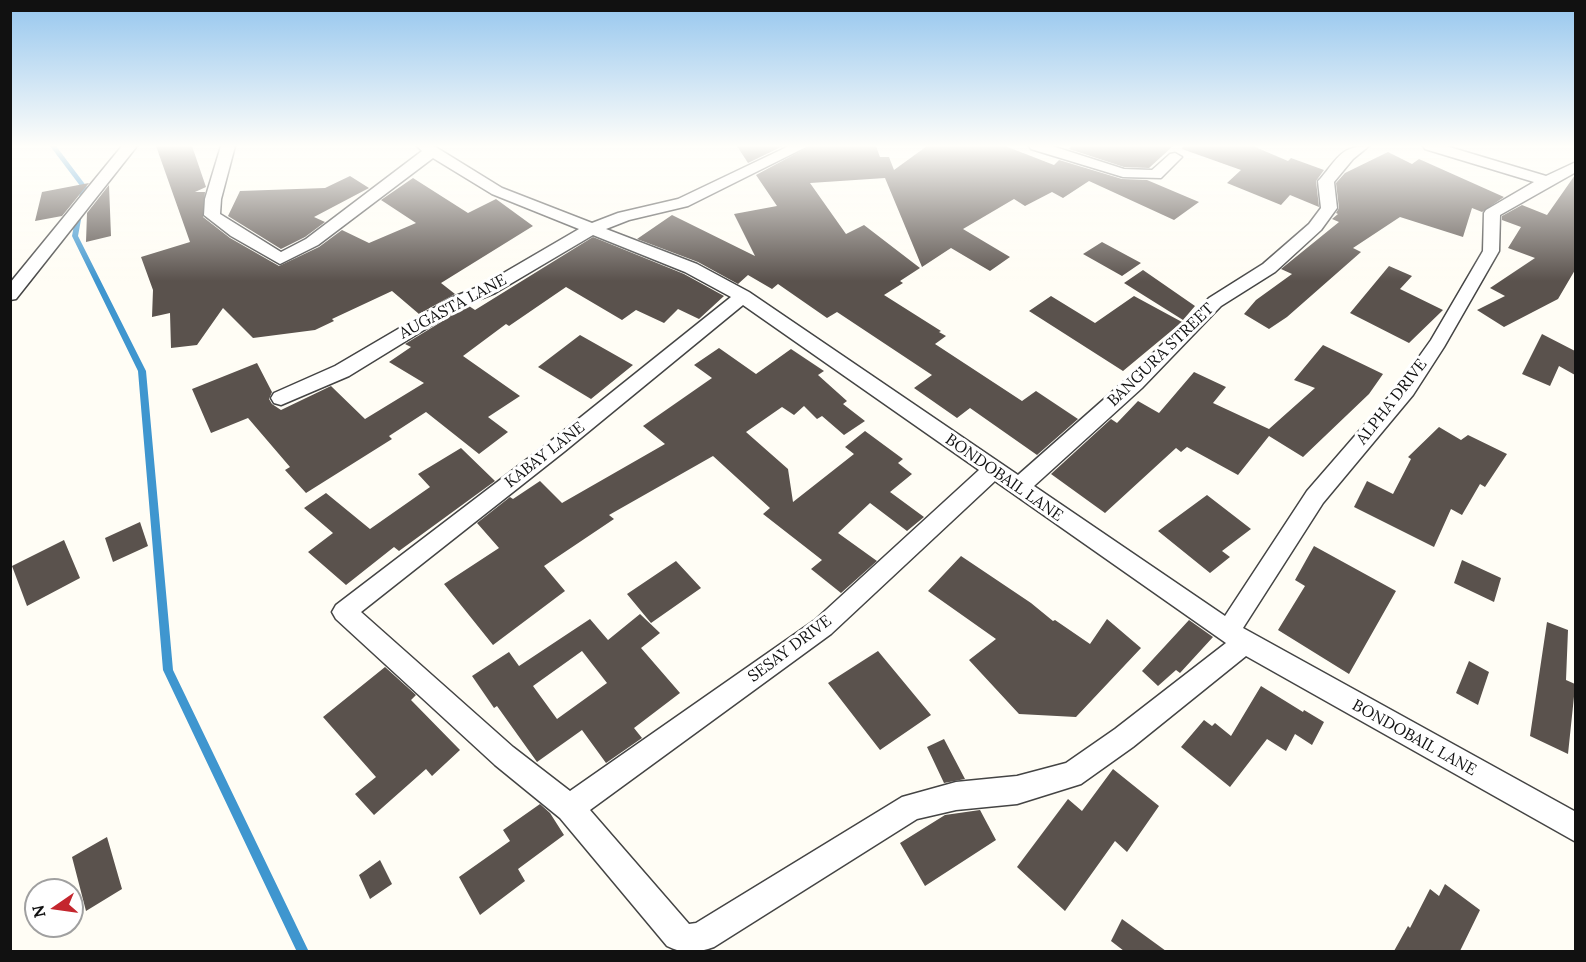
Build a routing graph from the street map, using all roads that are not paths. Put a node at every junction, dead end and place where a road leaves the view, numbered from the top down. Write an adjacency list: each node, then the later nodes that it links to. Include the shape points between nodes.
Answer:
1 (94, 191): 9 (street)
2 (215, 191): 3 (street, via 212,215 228,230 280,259 312,242)
3 (376, 191)
4 (495, 191): 8 (street, BONDOBAIL LANE)
5 (709, 191): 8 (street, AUGASTA LANE, via 684,203 624,216)
6 (1327, 191): 13 (street, BANGURA STREET, via 1329,208 1315,227 1269,268 1215,302 1135,382)
7 (1531, 191): 14 (street, ALPHA DRIVE, via 1492,213 1491,251 1438,343 1406,390 1315,497)
8 (591, 229): 10 (street, BONDOBAIL LANE, via 691,268); 11 (street, AUGASTA LANE, via 342,371)
9 (10, 295)
10 (743, 296): 12 (street, BONDOBAIL LANE); 15 (street, KABAY LANE, via 344,612 504,756)
11 (281, 398)
12 (993, 470): 13 (street, BONDOBAIL LANE); 15 (street, SESAY DRIVE, via 823,627)
13 (1018, 488): 14 (street, BONDOBAIL LANE)
14 (1237, 638): 15 (street, via 1124,738 1072,775 912,807 703,936 688,941 678,935); 16 (street, BONDOBAIL LANE)
15 (570, 808)
16 (1575, 828)

